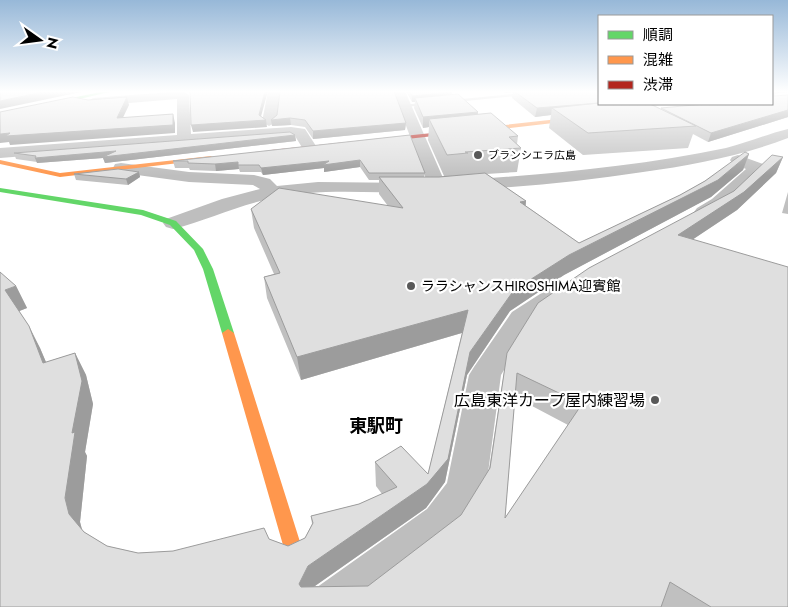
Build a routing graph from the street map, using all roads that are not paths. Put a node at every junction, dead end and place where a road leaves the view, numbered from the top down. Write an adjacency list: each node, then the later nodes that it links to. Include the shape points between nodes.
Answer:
1 (184, 119): 6 (street)
2 (411, 119): 5 (street)
3 (565, 119): 5 (street)
4 (788, 133): 12 (street)
5 (417, 135): 8 (street); 15 (street)
6 (184, 139): 8 (street, via 294,131 300,132); 9 (street)
7 (697, 145): 12 (street)
8 (308, 146): 10 (street)
9 (0, 152)
10 (256, 153)
11 (227, 156): 14 (street)
12 (730, 157): 15 (street); 19 (street, via 757,168 720,204)
13 (0, 162): 14 (street, via 60,175)
14 (121, 168): 17 (street, via 189,177 254,180 264,183)
15 (438, 187): 17 (street)
16 (0, 190): 18 (street, via 143,213)
17 (274, 192): 18 (street, via 224,204)
18 (173, 223): 21 (street, via 198,249 208,269)
19 (678, 226)
20 (591, 273): 22 (street, via 522,318 485,375 464,491 442,523)
21 (292, 545)
22 (330, 607)

